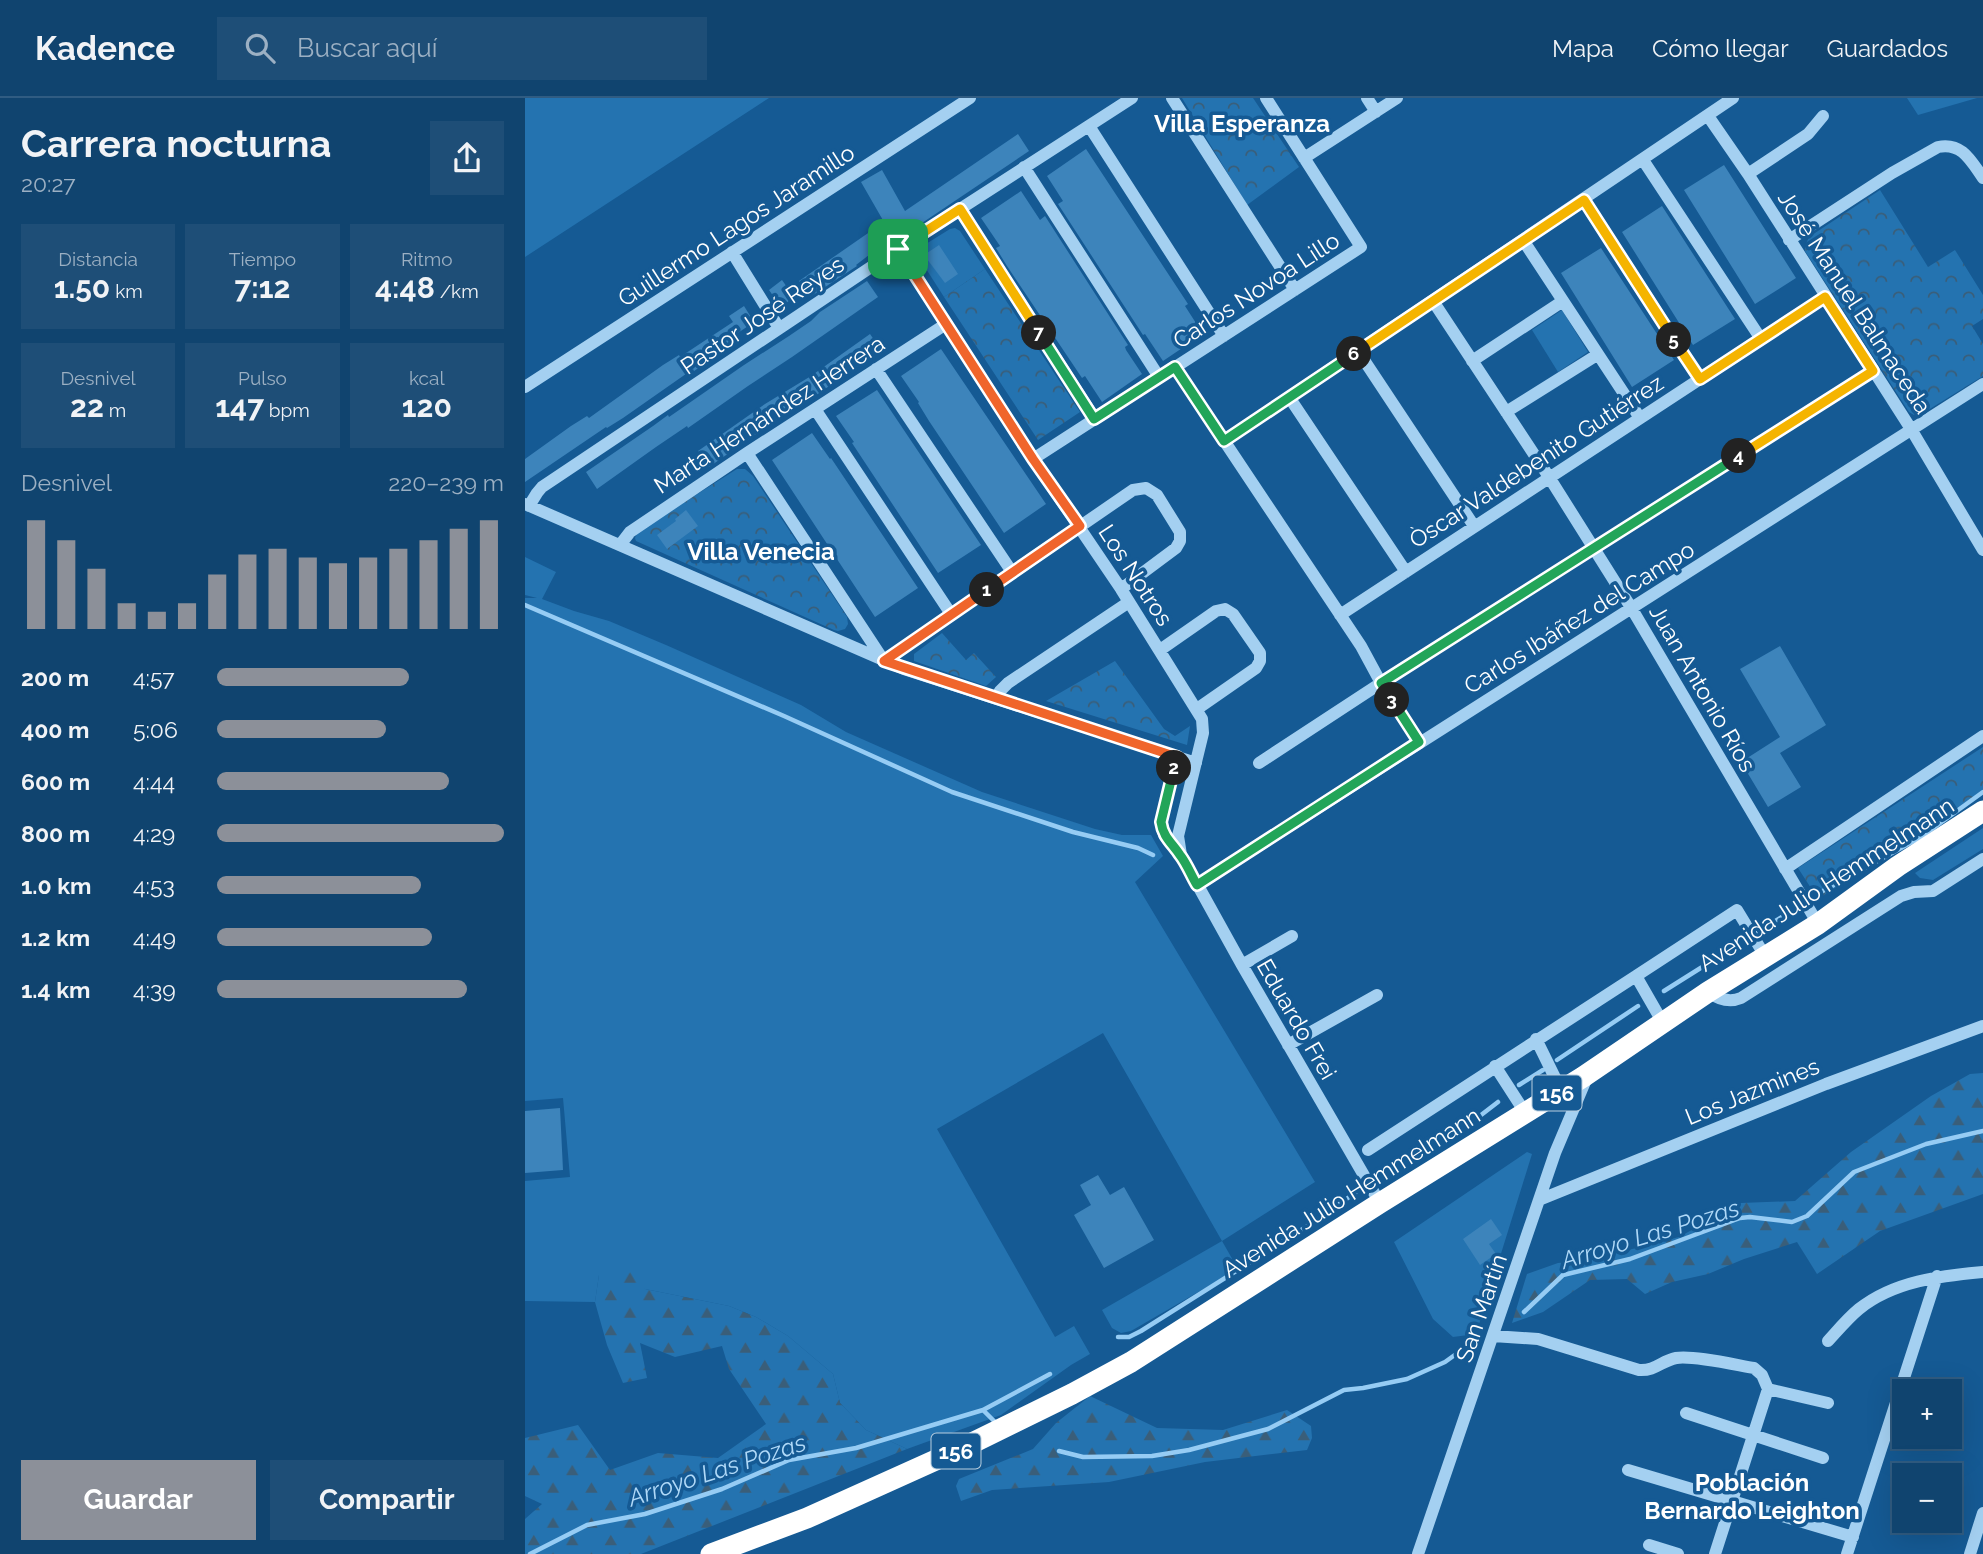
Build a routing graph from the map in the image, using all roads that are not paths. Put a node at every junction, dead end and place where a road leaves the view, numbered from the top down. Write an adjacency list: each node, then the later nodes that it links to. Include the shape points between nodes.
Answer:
1 (970, 98): 22 (street, Guillermo Lagos Jaramillo)
2 (1132, 98): 11 (street, Pastor José Reyes)
3 (1172, 98): 23 (street)
4 (1266, 98): 12 (street)
5 (1367, 98): 8 (street)
6 (1397, 98): 8 (street)
7 (1733, 98): 9 (street)
8 (1376, 112): 12 (street)
9 (1708, 116): 13 (street); 15 (street, José Manuel Balmaceda)
10 (1823, 116): 15 (street, via 1808,134)
11 (1089, 125): 14 (street, Pastor José Reyes); 29 (street)
12 (1304, 158): 23 (street, Carlos Novoa Lillo, via 1361,247)
13 (1643, 160): 17 (street); 30 (street)
14 (1024, 167): 18 (street, Pastor José Reyes); 37 (street)
15 (1748, 174): 20 (street, José Manuel Balmaceda)
16 (1983, 178): 20 (street, via 1965,153 1945,146 1892,173)
17 (1584, 200): 19 (street); 38 (street)
18 (960, 209): 21 (street, Pastor José Reyes); 45 (street)
19 (1523, 240): 25 (street); 26 (street)
20 (1789, 240): 24 (street, José Manuel Balmaceda)
21 (898, 249): 27 (street, Los Notros); 28 (street, Pastor José Reyes)
22 (733, 252): 28 (street); 40 (street, Guillermo Lagos Jaramillo)
23 (1295, 290): 29 (street, Carlos Novoa Lillo)
24 (1825, 297): 30 (street, Òscar Valdebenito Gutiérrez); 36 (street, José Manuel Balmaceda)
25 (1433, 301): 31 (street); 33 (street, Juan Antonio Ríos)
26 (1563, 301): 32 (street); 33 (street)
27 (946, 324): 35 (street, Marta Hernández Herrera); 49 (street, Los Notros)
28 (779, 328): 51 (street, Pastor José Reyes, via 543,487)
29 (1224, 336): 34 (street, Carlos Novoa Lillo)
30 (1761, 339): 38 (street, Òscar Valdebenito Gutiérrez)
31 (1358, 351): 41 (street); 53 (street)
32 (1597, 355): 43 (street); 44 (street)
33 (1472, 361): 43 (street, Juan Antonio Ríos)
34 (1175, 367): 37 (street, Carlos Novoa Lillo); 47 (street)
35 (877, 369): 42 (street, Marta Hernández Herrera); 57 (street)
36 (1873, 371): 46 (street, José Manuel Balmaceda); 55 (street)
37 (1159, 377): 45 (street, Carlos Novoa Lillo)
38 (1700, 379): 44 (street, Òscar Valdebenito Gutiérrez)
39 (1983, 384): 46 (street, Carlos Ibáñez del Campo)
40 (525, 387)
41 (1289, 397): 47 (street); 58 (street)
42 (815, 409): 48 (street, Marta Hernández Herrera); 62 (street)
43 (1506, 412): 50 (street, Juan Antonio Ríos)
44 (1640, 418): 50 (street, Òscar Valdebenito Gutiérrez)
45 (1094, 419): 49 (street, Carlos Novoa Lillo)
46 (1911, 429): 56 (street, José Manuel Balmaceda); 61 (street, Carlos Ibáñez del Campo)
47 (1224, 441): 63 (street)
48 (747, 453): 54 (street, Marta Hernández Herrera, via 630,532); 65 (street)
49 (1033, 459): 52 (street, Los Notros)
50 (1549, 477): 53 (street, Òscar Valdebenito Gutiérrez); 55 (street, Juan Antonio Ríos)
51 (527, 505): 54 (street)
52 (1080, 526): 57 (street); 59 (street, Los Notros); 59 (street, via 1133,490 1146,488 1157,495 1180,532 1180,541)
53 (1474, 526): 58 (street, Òscar Valdebenito Gutiérrez)
54 (619, 545): 65 (street)
55 (1594, 548): 61 (street, Juan Antonio Ríos); 66 (street)
56 (1983, 550)
57 (1012, 572): 62 (street)
58 (1406, 572): 63 (street, Òscar Valdebenito Gutiérrez)
59 (1121, 589): 60 (street, Los Notros)
60 (1129, 602): 64 (street, Los Notros); 67 (street, via 1008,683)
61 (1632, 609): 70 (street, Carlos Ibáñez del Campo); 77 (street, Juan Antonio Ríos)
62 (951, 614): 65 (street)
63 (1340, 615): 66 (street)
64 (1160, 650): 68 (street, Los Notros); 68 (street, via 1225,609 1260,653 1256,668)
65 (884, 661): 67 (street)
66 (1381, 683): 70 (street); 73 (street)
67 (996, 698): 71 (street)
68 (1197, 709): 72 (street, Los Notros, via 1203,726)
69 (1983, 736): 77 (street)
70 (1419, 742): 78 (street, Carlos Ibáñez del Campo)
71 (1177, 757): 72 (street); 75 (street, via 1161,822 1164,835)
72 (1196, 763): 75 (street, Los Notros, via 1178,836)
73 (1259, 763)
74 (1983, 811): 79 (highway, Avenida Julio Hemmelmann / 156)
75 (1181, 855): 78 (street, Eduardo Frei)
76 (1983, 859): 84 (street, via 1933,891 1901,896 1735,1001)
77 (1785, 869): 79 (street, Juan Antonio Ríos)
78 (1197, 885): 82 (street, Eduardo Frei)
79 (1818, 924): 81 (highway, Avenida Julio Hemmelmann / 156)
80 (1292, 936): 82 (street)
81 (1765, 956): 83 (street, via 1737,910); 84 (highway, Avenida Julio Hemmelmann / 156)
82 (1242, 965): 89 (street, Eduardo Frei)
83 (1636, 976): 86 (street); 88 (street)
84 (1709, 992): 86 (highway, Avenida Julio Hemmelmann / 156)
85 (1377, 995): 89 (street)
86 (1663, 1023): 91 (highway, Avenida Julio Hemmelmann / 156)
87 (1983, 1026): 95 (street, Los Jazmines)
88 (1536, 1039): 90 (street); 92 (street)
89 (1288, 1045): 96 (street, Eduardo Frei)
90 (1495, 1066): 93 (street); 94 (street)
91 (1583, 1077): 92 (highway, Avenida Julio Hemmelmann / 156); 95 (street, San Martín, via 1585,1082)
92 (1561, 1090): 93 (highway, Avenida Julio Hemmelmann / 156)
93 (1526, 1114): 96 (highway, Avenida Julio Hemmelmann / 156)
94 (1368, 1150)
95 (1539, 1200): 99 (street, San Martín)
96 (1380, 1203): 112 (highway, Avenida Julio Hemmelmann / 156, via 1131,1362 1072,1394 807,1518)
97 (1983, 1272): 98 (street)
98 (1937, 1276): 100 (street, via 1891,1290 1859,1309); 110 (street)
99 (1493, 1336): 101 (street, via 1538,1339 1639,1370 1679,1357 1755,1368); 113 (street, San Martín)
100 (1828, 1340)
101 (1767, 1389): 102 (street); 104 (street)
102 (1828, 1403)
103 (1686, 1413): 104 (street)
104 (1753, 1435): 105 (street); 107 (street)
105 (1823, 1458)
106 (1628, 1470): 107 (street)
107 (1732, 1501): 110 (street); 115 (street)
108 (1983, 1513): 109 (street)
109 (1980, 1532): 117 (street)
110 (1853, 1537): 116 (street)
111 (1649, 1545): 114 (street)
112 (711, 1554)
113 (1418, 1554)
114 (1678, 1554)
115 (1716, 1554)
116 (1847, 1554)
117 (1970, 1554)

